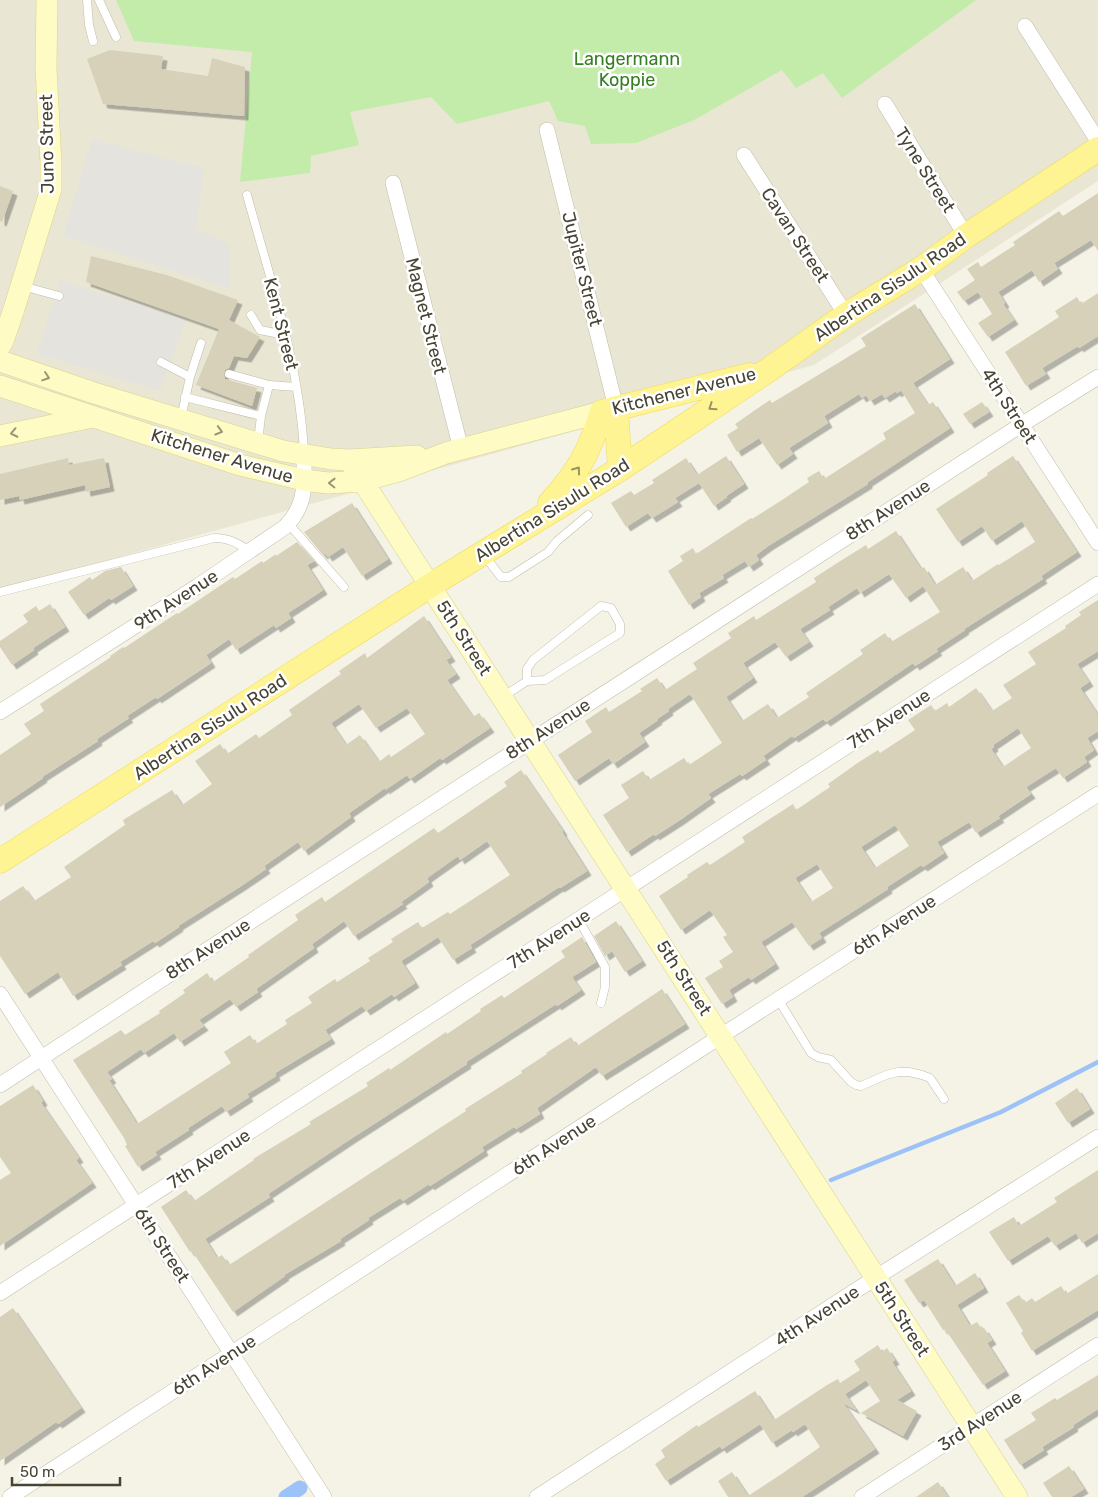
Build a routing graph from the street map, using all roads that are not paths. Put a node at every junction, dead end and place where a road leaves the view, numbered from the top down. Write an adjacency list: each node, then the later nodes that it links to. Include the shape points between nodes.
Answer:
1 (47, 0): 16 (street, Juno Street, via 51,189)
2 (87, 0): 6 (lane, via 88,26)
3 (99, 0): 5 (lane)
4 (1025, 26): 9 (street)
5 (116, 37)
6 (93, 41)
7 (885, 104): 14 (street, Tyne Street)
8 (547, 130): 32 (street, Jupiter Street)
9 (1098, 141)
10 (1098, 149): 14 (main road, Albertina Sisulu Road)
11 (744, 156): 19 (street, Cavan Street)
12 (393, 183): 39 (street, Magnet Street)
13 (247, 195): 20 (lane, Kent Street)
14 (966, 236): 15 (main road, Albertina Sisulu Road)
15 (920, 269): 19 (main road, Albertina Sisulu Road); 36 (street, 4th Street)
16 (22, 286): 17 (lane); 22 (street, Juno Street)
17 (59, 296)
18 (251, 315): 20 (lane, via 262,331)
19 (846, 315): 24 (main road, Albertina Sisulu Road)
20 (285, 335): 30 (lane, Kent Street)
21 (201, 343): 26 (lane)
22 (2, 353): 29 (street, Juno Street); 35 (street, Kitchener Avenue, one-way to 35, via 94,393)
23 (162, 362): 26 (lane)
24 (767, 371): 32 (main road, Kitchener Avenue); 42 (main road, Albertina Sisulu Road, one-way to 42)
25 (229, 374): 28 (lane)
26 (190, 377): 31 (lane)
27 (1098, 378): 36 (street, 8th Avenue)
28 (270, 385): 30 (lane); 33 (lane)
29 (0, 386): 34 (street, Kitchener Avenue)
30 (296, 387): 40 (lane, Kent Street)
31 (185, 397): 33 (lane); 35 (lane)
32 (609, 410): 39 (street, Kitchener Avenue); 42 (main road); 46 (main road, Kitchener Avenue, one-way to 32, via 582,464)
33 (260, 416): 38 (lane)
34 (96, 417): 37 (street, one-way to 37); 43 (street, Kitchener Avenue, via 240,465)
35 (180, 419): 38 (street, Kitchener Avenue, one-way to 38)
36 (1021, 425): 48 (street, 4th Street); 58 (street, 8th Avenue)
37 (0, 436)
38 (258, 442): 40 (street, Kitchener Avenue)
39 (453, 451): 41 (street, Kitchener Avenue); 44 (street, Kitchener Avenue)
40 (304, 455): 41 (street, Kitchener Avenue); 43 (street, 9th Avenue)
41 (349, 460): 44 (street, 5th Street)
42 (620, 469): 46 (main road, Albertina Sisulu Road)
43 (304, 480): 44 (street, Kitchener Avenue, one-way to 43, via 328,483); 47 (street, 9th Avenue, via 299,508)
44 (363, 481): 52 (street, 5th Street)
45 (588, 515): 50 (lane, via 548,552 510,577 501,576)
46 (534, 521): 50 (main road, Albertina Sisulu Road)
47 (288, 523): 49 (street, 9th Avenue); 53 (lane)
48 (1098, 543)
49 (250, 551): 54 (lane, via 232,540 214,538); 57 (street, 9th Avenue)
50 (482, 553): 52 (main road, Albertina Sisulu Road)
51 (1098, 584): 61 (street, 7th Avenue)
52 (431, 585): 56 (street, 5th Street); 60 (main road, Albertina Sisulu Road)
53 (344, 587)
54 (0, 592)
55 (527, 681): 55 (lane, via 545,680 620,633 620,624 611,608 601,606 533,660 527,669); 56 (lane)
56 (502, 697): 58 (street, 5th Street)
57 (0, 712)
58 (530, 741): 61 (street, 5th Street); 67 (street, 8th Avenue)
59 (1098, 794): 64 (street, 6th Avenue)
60 (0, 861)
61 (626, 889): 62 (street, 7th Avenue); 66 (street, 5th Street)
62 (578, 920): 65 (lane, via 605,967); 71 (street, 7th Avenue)
63 (0, 994): 67 (street, 6th Street)
64 (778, 999): 66 (street, 6th Avenue); 69 (lane, via 811,1053 831,1060 851,1082 861,1086 886,1075 909,1072 930,1078)
65 (601, 1003)
66 (720, 1036): 72 (street, 5th Street); 75 (street, 6th Avenue)
67 (42, 1058): 68 (street, 8th Avenue); 71 (street, 6th Street)
68 (0, 1085)
69 (944, 1099)
70 (1098, 1137): 72 (street, 4th Avenue)
71 (136, 1205): 73 (street, 7th Avenue); 75 (street, 6th Street)
72 (875, 1278): 76 (street, 5th Street); 79 (street, 4th Avenue)
73 (0, 1292)
74 (1098, 1345): 76 (street, 3rd Avenue)
75 (232, 1353): 77 (street, 6th Avenue); 78 (street, 6th Street)
76 (972, 1426): 80 (street, 3rd Avenue); 81 (street, 5th Street)
77 (10, 1497)
78 (324, 1497)
79 (538, 1497)
80 (862, 1497)
81 (1017, 1497)

